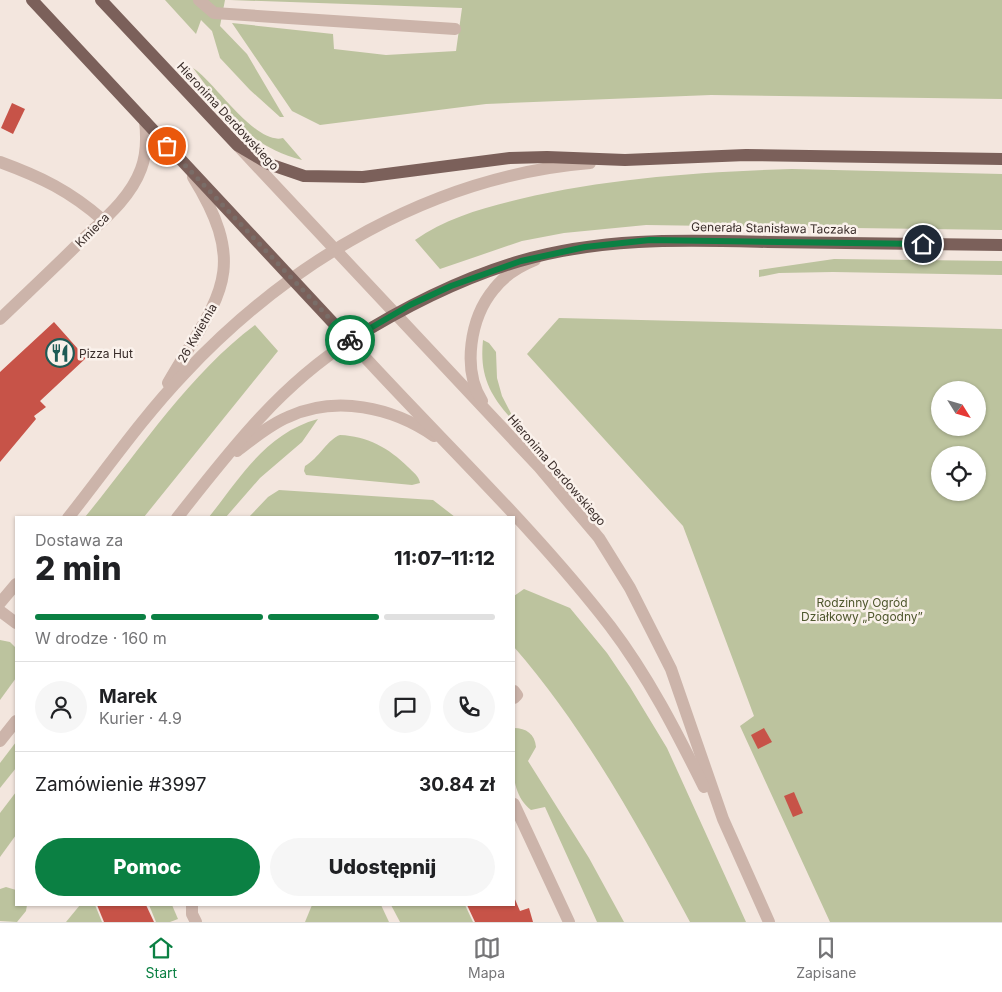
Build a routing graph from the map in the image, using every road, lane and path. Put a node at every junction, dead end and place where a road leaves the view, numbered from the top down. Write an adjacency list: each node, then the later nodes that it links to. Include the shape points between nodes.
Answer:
1 (32, 0): 5 (main road, Hieronima Derdowskiego)
2 (101, 0): 6 (main road, Hieronima Derdowskiego)
3 (199, 0): 4 (street, via 214,13)
4 (455, 29)
5 (144, 121): 10 (main road, Hieronima Derdowskiego); 11 (street, Kmieca, via 147,138 141,170 127,193)
6 (237, 145): 8 (main road, via 282,170 304,176 328,177 363,177 510,158); 13 (street, Hieronima Derdowskiego)
7 (1002, 159): 8 (main road, via 746,155)
8 (625, 160): 13 (street, via 541,169 468,187 398,215)
9 (0, 162): 11 (street, via 62,188)
10 (186, 166): 15 (main road, Hieronima Derdowskiego); 19 (street, 26 Kwietnia, via 216,221 225,267 210,312)
11 (103, 220): 17 (street, Kmieca)
12 (1002, 245): 14 (main road, Generała Stanisława Taczaka, via 650,240)
13 (334, 250): 15 (street); 16 (street, Hieronima Derdowskiego)
14 (547, 254): 16 (main road, Generała Stanisława Taczaka, via 451,286); 20 (street, Generała Stanisława Taczaka, via 502,279 480,314 471,350 472,378 476,392)
15 (290, 279): 18 (main road, Hieronima Derdowskiego); 19 (street, 26 Kwietnia, via 214,343)
16 (394, 314): 18 (main road); 20 (street, Hieronima Derdowskiego)
17 (0, 318)
18 (350, 340): 21 (street, Hieronima Derdowskiego); 22 (street, via 308,371 274,402)
19 (151, 414): 23 (street, 26 Kwietnia)
20 (491, 416): 32 (street, Hieronima Derdowskiego, via 599,538 630,588 670,670)
21 (450, 447): 22 (street, via 397,415 352,406 321,406 278,422); 32 (street, Hieronima Derdowskiego, via 549,552 617,635 661,702)
22 (219, 465): 24 (street)
23 (70, 516)
24 (179, 516)
25 (15, 585): 26 (street)
26 (0, 604)
27 (0, 610): 28 (street)
28 (15, 623)
29 (15, 722): 30 (street)
30 (0, 741)
31 (515, 806): 35 (street)
32 (741, 863): 36 (street, Hieronima Derdowskiego)
33 (192, 906): 34 (street)
34 (196, 922)
35 (569, 922)
36 (769, 922)

